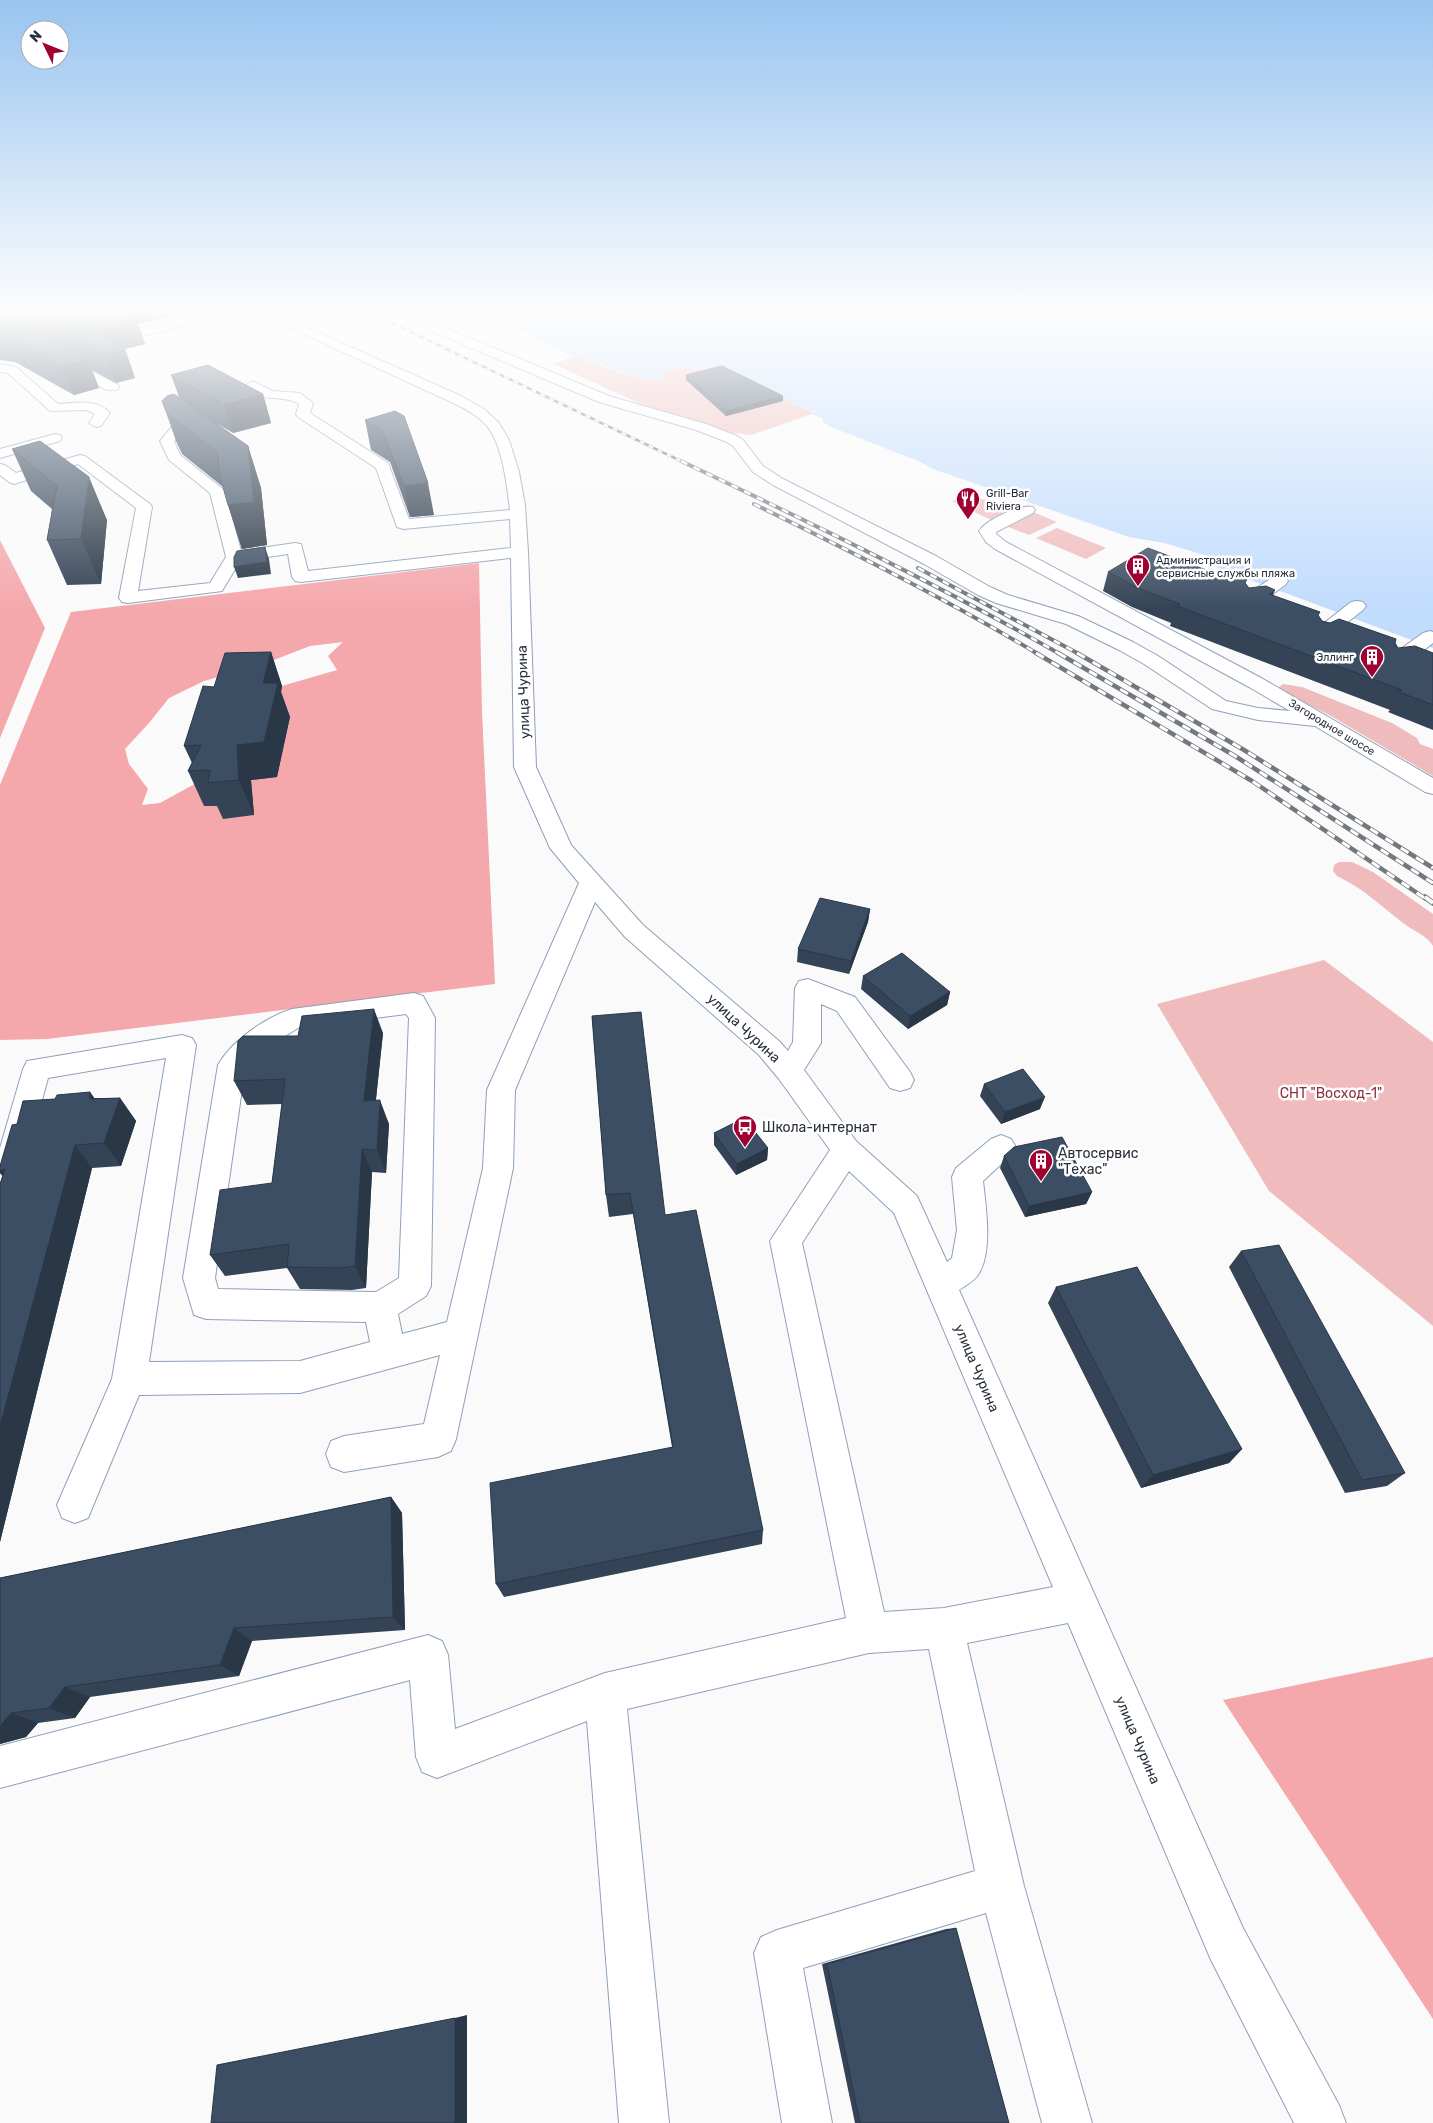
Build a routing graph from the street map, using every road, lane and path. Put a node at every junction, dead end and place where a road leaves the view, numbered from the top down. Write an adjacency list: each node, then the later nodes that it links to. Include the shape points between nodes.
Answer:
1 (99, 411): 6 (street, via 103,413)
2 (304, 411): 11 (street, via 303,414 383,466 403,524)
3 (478, 411): 11 (street, улица Чурина, via 494,426 500,438 516,494)
4 (646, 411): 20 (street, via 732,439 758,469 778,482 984,591 1072,620 1110,638 1151,660 1219,705 1258,714)
5 (184, 421): 13 (street, via 168,441 170,449 174,457 217,491)
6 (96, 423)
7 (55, 438): 8 (street)
8 (0, 454)
9 (0, 468): 13 (street, via 14,479 80,459 144,506 128,598 216,587)
10 (1027, 510): 20 (street, Загородное шоссе, via 996,524 987,531 988,535)
11 (518, 514): 12 (street, улица Чурина)
12 (520, 552): 13 (street, via 301,577 296,548); 22 (street, улица Чурина, via 525,767 561,848)
13 (234, 557)
14 (1279, 580): 15 (street)
15 (1248, 602)
16 (1356, 606): 17 (street)
17 (1320, 635)
18 (1430, 637): 19 (street)
19 (1395, 662)
20 (1323, 721): 21 (street, Загородное шоссе)
21 (1433, 787)
22 (591, 883): 23 (street, улица Чурина, via 634,931 769,1048); 30 (street, via 501,1090 498,1168)
23 (789, 1071): 24 (street, via 807,1043 808,988 846,1004); 26 (street, улица Чурина)
24 (900, 1080)
25 (1001, 1147): 28 (street, via 967,1177 973,1230 966,1266)
26 (846, 1150): 28 (street, улица Чурина, via 906,1205); 37 (street, via 786,1241)
27 (0, 1200): 32 (street, via 37,1069 182,1045)
28 (941, 1285): 35 (street, улица Чурина)
29 (380, 1307): 29 (street, via 415,1286 422,1018 414,1004 292,1018 250,1045 232,1066 199,1278 206,1304); 31 (street)
30 (461, 1334): 31 (street); 33 (street, via 438,1439)
31 (389, 1354): 32 (street, via 300,1377)
32 (129, 1379): 34 (street)
33 (344, 1454)
34 (75, 1505)
35 (1078, 1602): 36 (street); 44 (street, улица Чурина, via 1227,1944)
36 (944, 1628): 37 (street); 40 (street)
37 (869, 1633): 38 (street)
38 (605, 1694): 39 (street, via 437,1757 428,1656); 41 (street)
39 (0, 1767)
40 (1001, 1886): 42 (street, via 777,1952); 43 (street)
41 (644, 2123)
42 (808, 2123)
43 (1067, 2123)
44 (1321, 2123)

